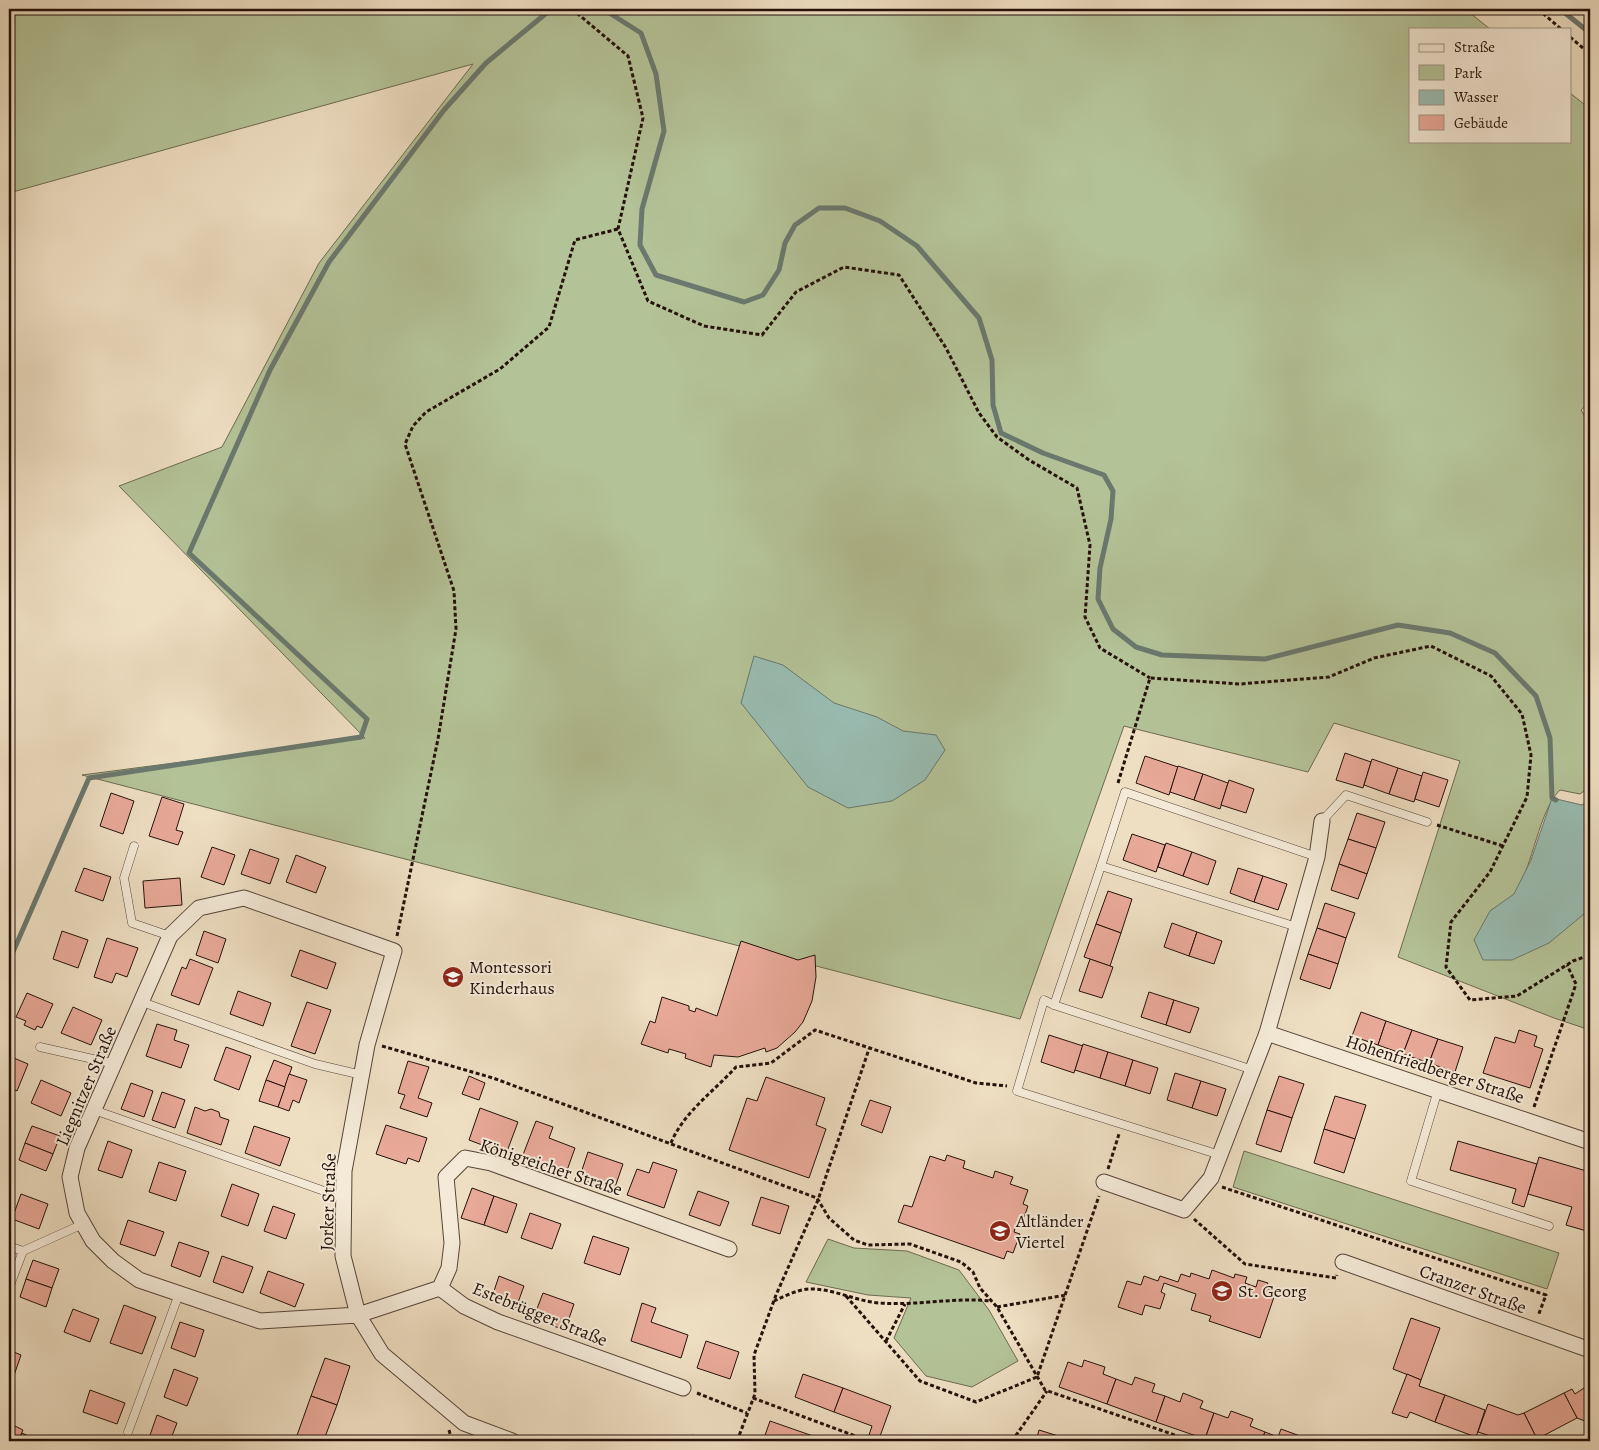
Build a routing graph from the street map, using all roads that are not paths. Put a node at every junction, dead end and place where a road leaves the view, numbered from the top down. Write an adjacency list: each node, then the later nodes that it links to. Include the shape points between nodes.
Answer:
1 (1322, 821): 2 (lane, via 1346,795); 4 (street)
2 (1427, 822)
3 (134, 846): 7 (lane, via 124,878 132,923)
4 (1317, 857): 5 (lane, via 1125,792); 6 (street)
5 (1101, 866): 6 (lane); 10 (lane)
6 (1297, 927): 11 (street)
7 (170, 936): 8 (street, Liegnitzer Straße, via 199,908 244,898); 9 (street, Liegnitzer Straße)
8 (394, 951): 15 (street, Jorker Straße, via 367,1045)
9 (142, 1002): 13 (street, Liegnitzer Straße); 15 (lane, via 315,1064)
10 (1054, 1005): 14 (lane); 19 (lane, via 1044,1000 1017,1091)
11 (1267, 1033): 14 (street); 16 (street, Hohenfriedberger Straße)
12 (40, 1047): 13 (lane)
13 (114, 1064): 17 (street, Liegnitzer Straße)
14 (1253, 1070): 19 (street)
15 (362, 1075): 21 (street, Jorker Straße, via 344,1171)
16 (1438, 1090): 18 (street, Hohenfriedberger Straße); 23 (lane, via 1411,1181)
17 (94, 1110): 21 (lane); 22 (street, Liegnitzer Straße, via 77,1148 70,1177 77,1213)
18 (1590, 1142)
19 (1220, 1156): 20 (street, via 1207,1182 1184,1210)
20 (1104, 1182)
21 (344, 1198): 31 (street, Jorker Straße, via 343,1256)
22 (83, 1224): 26 (lane); 30 (street, Liegnitzer Straße, via 93,1241 139,1280)
23 (1549, 1226)
24 (9, 1246): 26 (lane)
25 (729, 1249): 29 (street, Königreicher Straße, via 491,1162 465,1158 446,1176 452,1243 449,1268)
26 (22, 1251): 28 (lane)
27 (1343, 1262): 32 (street, Cranzer Straße)
28 (9, 1288)
29 (440, 1288): 31 (street); 33 (street, Estebrügger Straße, via 464,1306 498,1322)
30 (179, 1294): 31 (street, Liegnitzer Straße, via 260,1321); 34 (lane)
31 (358, 1315): 35 (street, Jorker Straße, via 382,1354 464,1423)
32 (1590, 1350)
33 (683, 1388)
34 (128, 1432)
35 (512, 1441)

